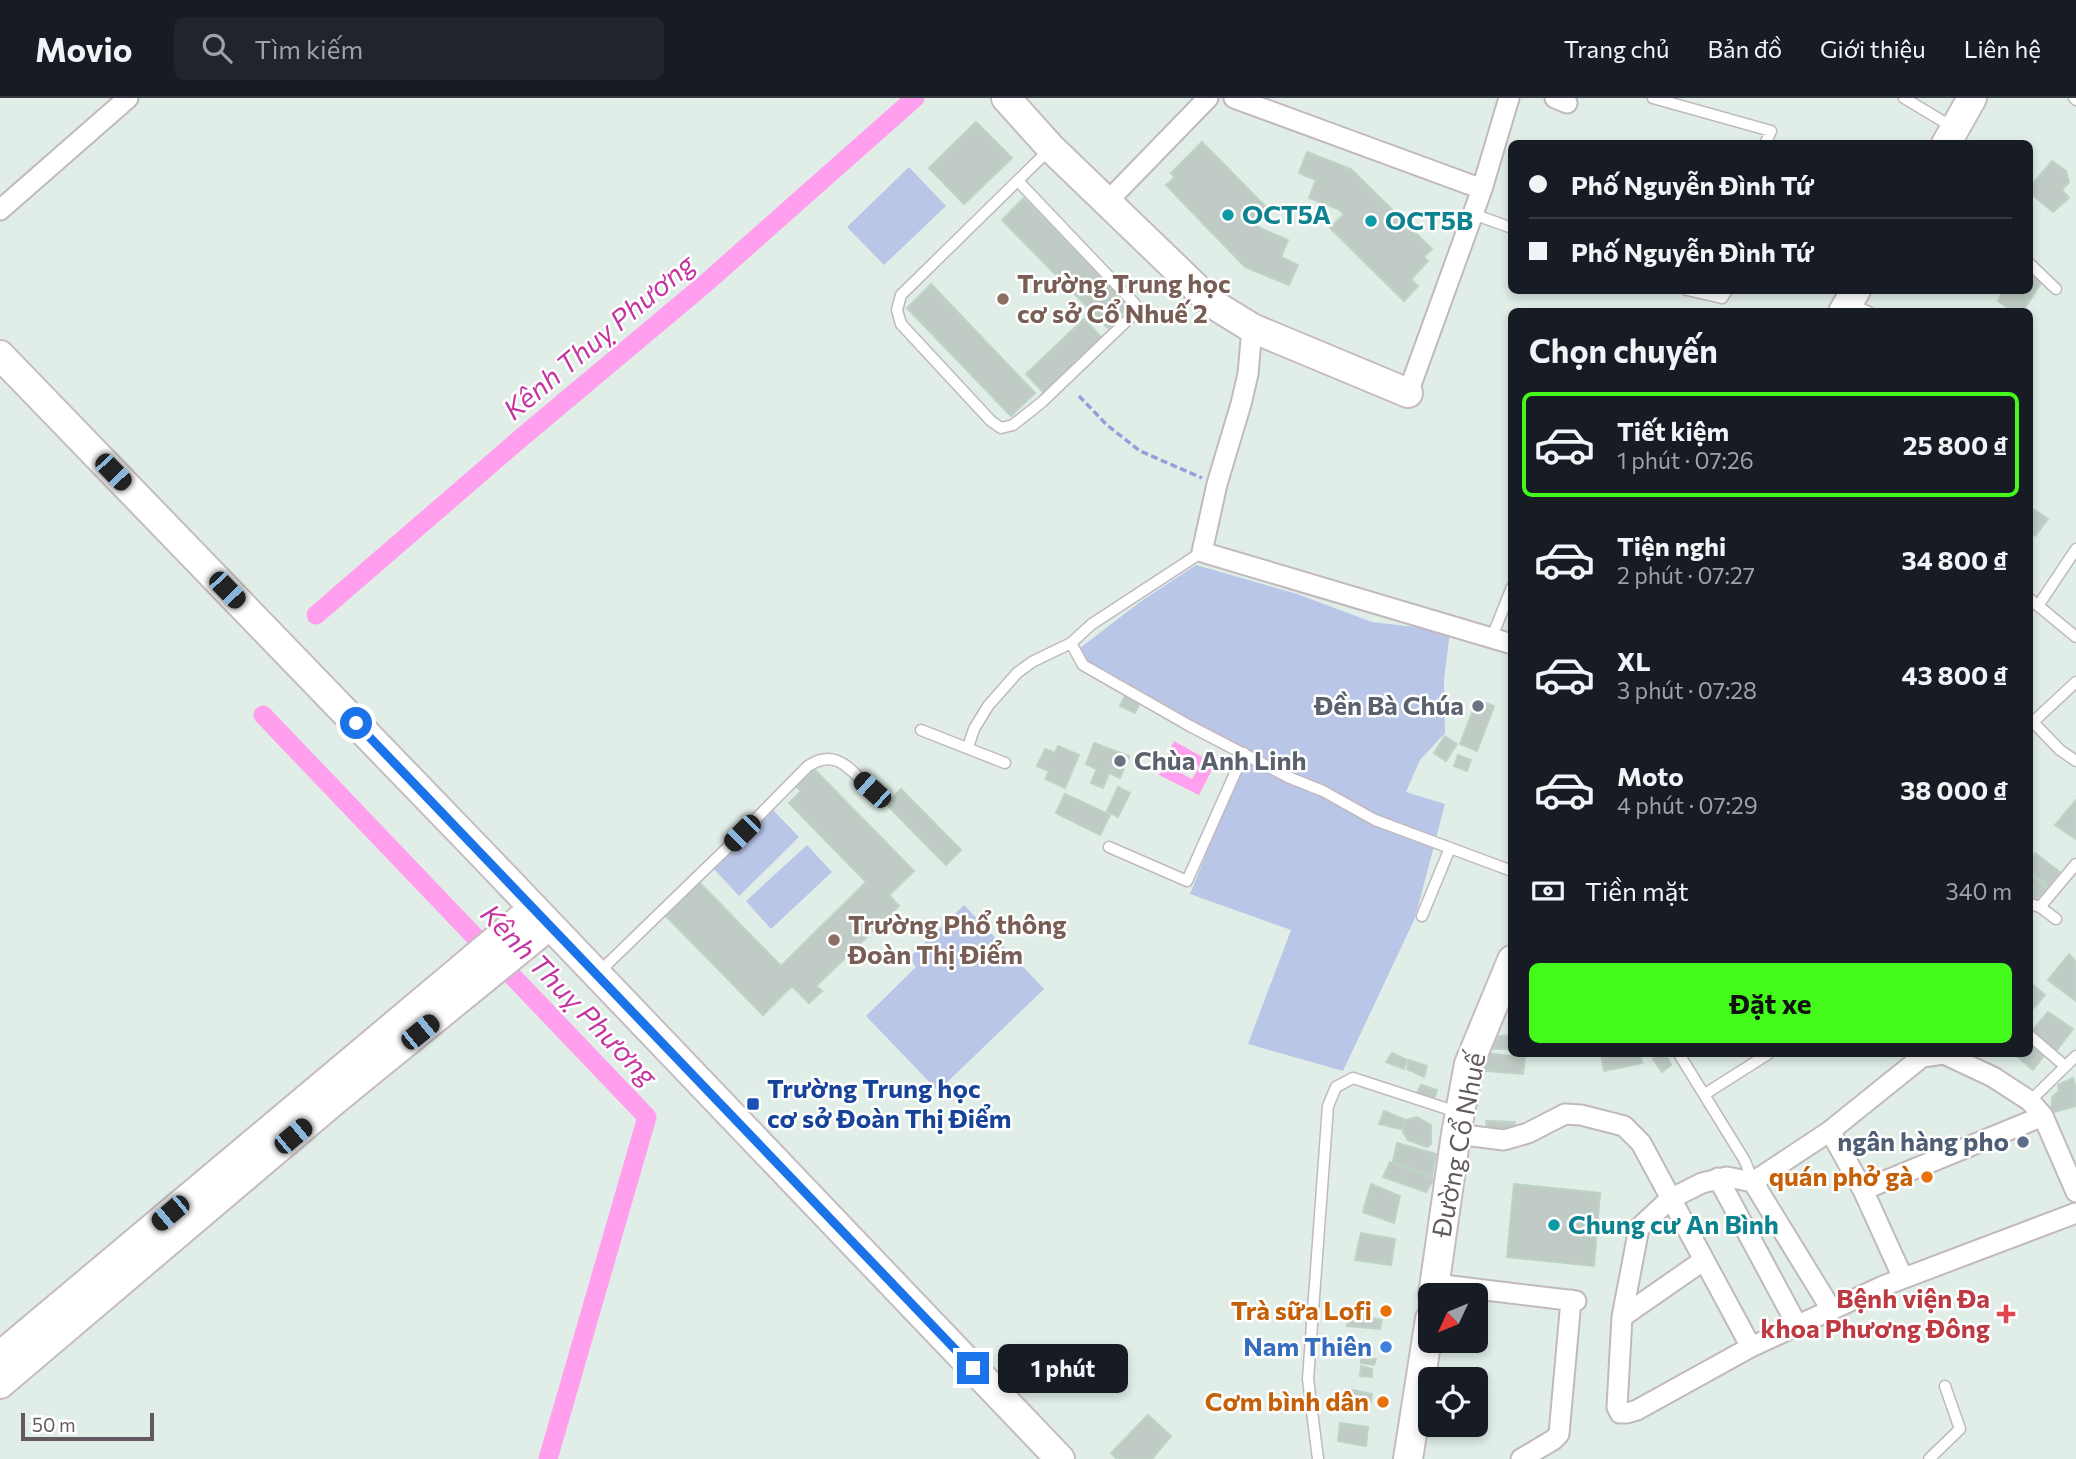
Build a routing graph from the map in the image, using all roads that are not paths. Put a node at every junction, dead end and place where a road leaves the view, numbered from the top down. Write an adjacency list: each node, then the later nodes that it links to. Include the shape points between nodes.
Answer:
1 (128, 98): 15 (street)
2 (1006, 98): 11 (street)
3 (1208, 98): 14 (street)
4 (1234, 98): 13 (street)
5 (1509, 98): 13 (street)
6 (1653, 98): 10 (lane, via 1770,131)
7 (1904, 98): 9 (lane)
8 (1972, 98): 9 (street)
9 (1950, 136)
10 (1767, 140)
11 (1051, 148): 12 (lane); 14 (street)
12 (1018, 181): 12 (lane, via 1135,304 1134,314 1042,402 1013,425 1001,428 901,324 897,310 901,295)
13 (1482, 189): 16 (street)
14 (1107, 202): 22 (street, via 1213,304)
15 (0, 209)
16 (1473, 214): 17 (lane); 24 (street)
17 (1508, 227)
18 (2033, 267): 19 (lane)
19 (2056, 289)
20 (1704, 294): 21 (lane, via 1722,298)
21 (1724, 294)
22 (1252, 328): 24 (street); 26 (street, via 1246,384)
23 (0, 355): 48 (street)
24 (1408, 393)
25 (2076, 549): 28 (lane)
26 (1202, 552): 29 (street); 32 (lane, via 1092,624)
27 (1508, 597): 29 (lane)
28 (2034, 602): 30 (lane)
29 (1492, 637): 31 (street)
30 (2076, 637)
31 (1508, 642)
32 (1071, 643): 37 (lane, via 1017,673 988,706); 38 (lane, via 1083,665)
33 (2076, 682): 34 (lane)
34 (2033, 719)
35 (2033, 723): 39 (lane)
36 (921, 730): 37 (lane)
37 (968, 747): 40 (lane)
38 (1244, 753): 42 (lane, via 1187,881); 43 (lane, via 1375,820)
39 (2076, 761)
40 (1004, 763)
41 (872, 790): 52 (lane, via 837,760 828,757 808,766)
42 (1109, 847)
43 (1450, 848): 45 (lane); 47 (lane)
44 (2076, 864): 46 (lane)
45 (1508, 870)
46 (2035, 905): 49 (lane)
47 (1422, 916)
48 (542, 917): 51 (street); 52 (street)
49 (2056, 919)
50 (1508, 970): 63 (street, Đường Cổ Nhuế, via 1469,1064)
51 (475, 973): 80 (street); 81 (street, via 335,1100)
52 (597, 974): 83 (street)
53 (2033, 1039): 59 (lane)
54 (2076, 1056): 59 (lane)
55 (1681, 1057): 60 (lane)
56 (1763, 1057): 60 (lane)
57 (1921, 1057): 64 (street)
58 (1973, 1060): 61 (street)
59 (2065, 1066): 61 (lane)
60 (1705, 1094): 66 (lane)
61 (2030, 1101): 62 (street)
62 (2043, 1116): 67 (street); 68 (street)
63 (1458, 1124): 69 (street, via 1504,1140 1564,1114 1624,1126 1641,1143); 73 (street, Đường Cổ Nhuế); 84 (lane, via 1353,1078 1336,1087 1328,1106 1308,1379)
64 (1830, 1131): 66 (street); 67 (street)
65 (1718, 1178): 66 (street); 69 (street); 77 (street)
66 (1753, 1182): 75 (street)
67 (1863, 1190): 72 (street)
68 (2076, 1192)
69 (1670, 1199): 71 (street); 76 (street, via 1639,1228)
70 (2076, 1213): 72 (street)
71 (1704, 1260): 76 (street); 78 (street)
72 (1903, 1278): 75 (street)
73 (1435, 1283)
74 (1488, 1294): 86 (street, via 1574,1301 1559,1434)
75 (1831, 1309): 77 (street)
76 (1622, 1317): 78 (street, via 1620,1413 1637,1410)
77 (1797, 1325): 78 (street)
78 (1751, 1347)
79 (1425, 1353): 85 (street)
80 (0, 1356)
81 (0, 1384)
82 (1945, 1385): 87 (lane, via 1960,1429)
83 (1060, 1459)
84 (1318, 1459)
85 (1408, 1459)
86 (1521, 1459)
87 (1929, 1459)

